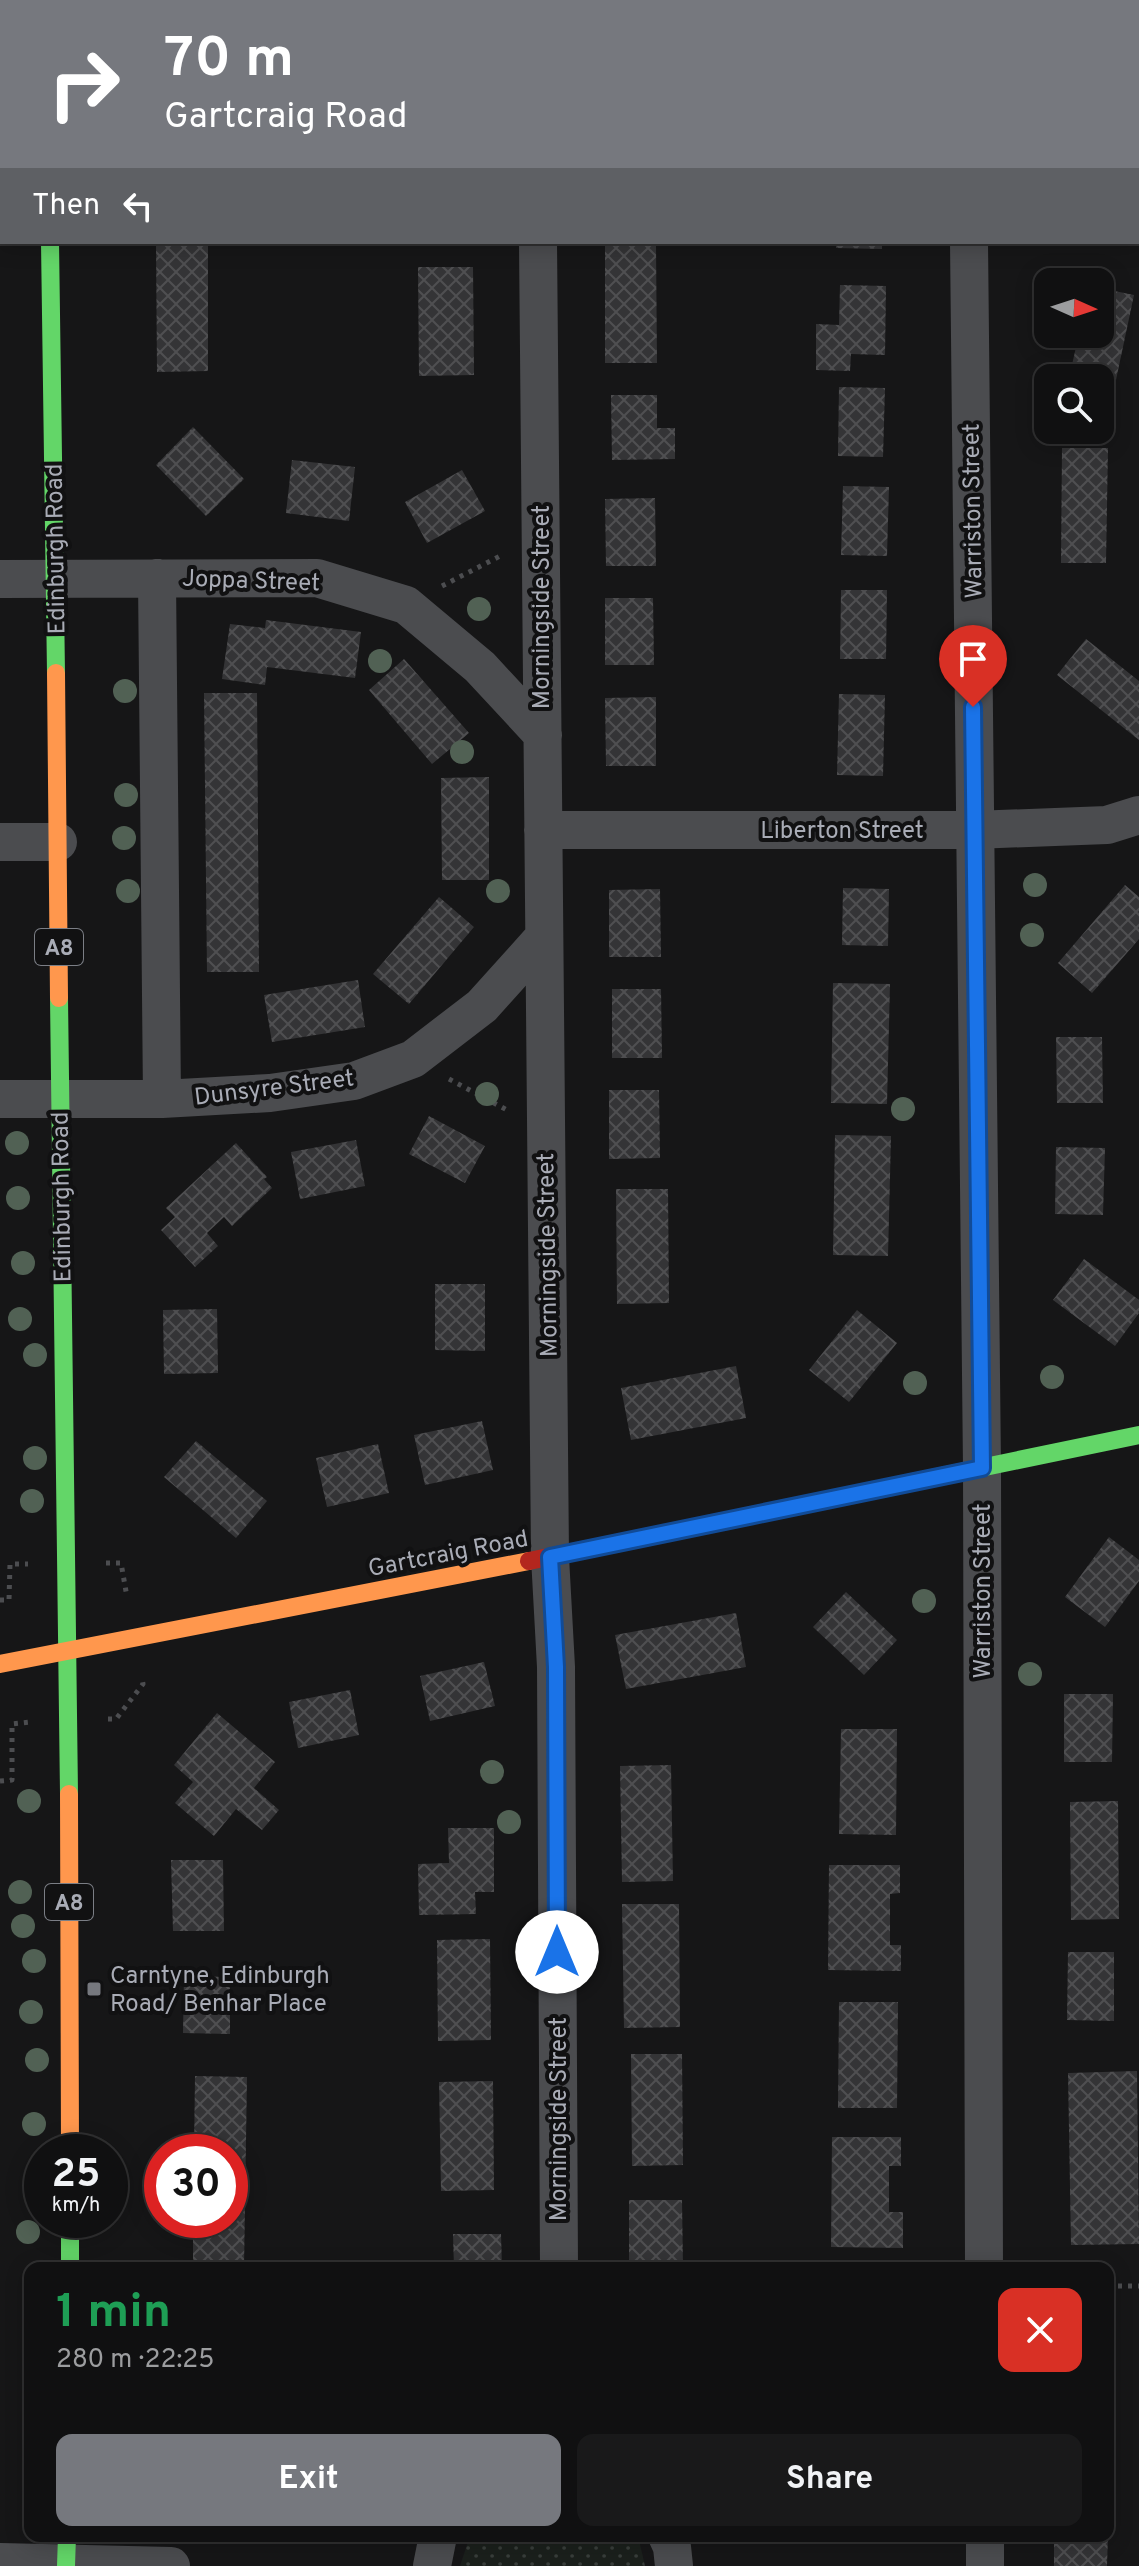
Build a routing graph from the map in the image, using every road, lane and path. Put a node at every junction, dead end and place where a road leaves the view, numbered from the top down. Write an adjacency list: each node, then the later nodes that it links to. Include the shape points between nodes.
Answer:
1 (50, 244): 7 (main road, Edinburgh Road / A8)
2 (538, 244): 4 (street, Morningside Street)
3 (969, 244): 12 (street, Warriston Street)
4 (541, 535): 8 (path); 9 (street, Morningside Street)
5 (157, 578): 7 (street, Joppa Street); 8 (street, Joppa Street, via 317,578); 19 (street)
6 (0, 579): 7 (street, Joppa Street)
7 (55, 579): 14 (main road, Edinburgh Road / A8)
8 (406, 605): 9 (street, Joppa Street, via 480,667)
9 (543, 735): 11 (street, Morningside Street)
10 (1139, 815): 12 (street, Liberton Street, via 1107,825)
11 (543, 830): 12 (street, Liberton Street); 15 (street, Morningside Street)
12 (974, 830): 22 (street, Warriston Street)
13 (0, 842): 14 (street)
14 (58, 842): 17 (main road, Edinburgh Road / A8)
15 (544, 937): 16 (street, Dunsyre Street, via 482,1006); 20 (street, Morningside Street)
16 (413, 1059): 19 (street, Dunsyre Street, via 354,1081 270,1093); 20 (path)
17 (59, 1098): 18 (street, Dunsyre Street); 19 (street, Dunsyre Street); 24 (main road, Edinburgh Road / A8)
18 (0, 1099)
19 (162, 1099)
20 (546, 1131): 23 (street, Morningside Street)
21 (1139, 1435): 22 (main road, Gartcraig Road)
22 (982, 1468): 23 (main road, Gartcraig Road); 30 (street, Warriston Street)
23 (550, 1557): 24 (main road, Gartcraig Road); 29 (street, Morningside Street, via 556,1667)
24 (68, 1652): 25 (main road, Gartcraig Road); 26 (main road, Edinburgh Road / A8)
25 (0, 1664)
26 (70, 2134)
27 (70, 2238): 28 (main road)
28 (70, 2262)
29 (559, 2262)
30 (984, 2262)
31 (1114, 2286): 32 (path)
32 (1139, 2286)
33 (437, 2542): 39 (street)
34 (670, 2542): 40 (street)
35 (985, 2542): 41 (street)
36 (66, 2555): 37 (street); 38 (street)
37 (0, 2562)
38 (171, 2566)
39 (432, 2566)
40 (674, 2566)
41 (985, 2566)

